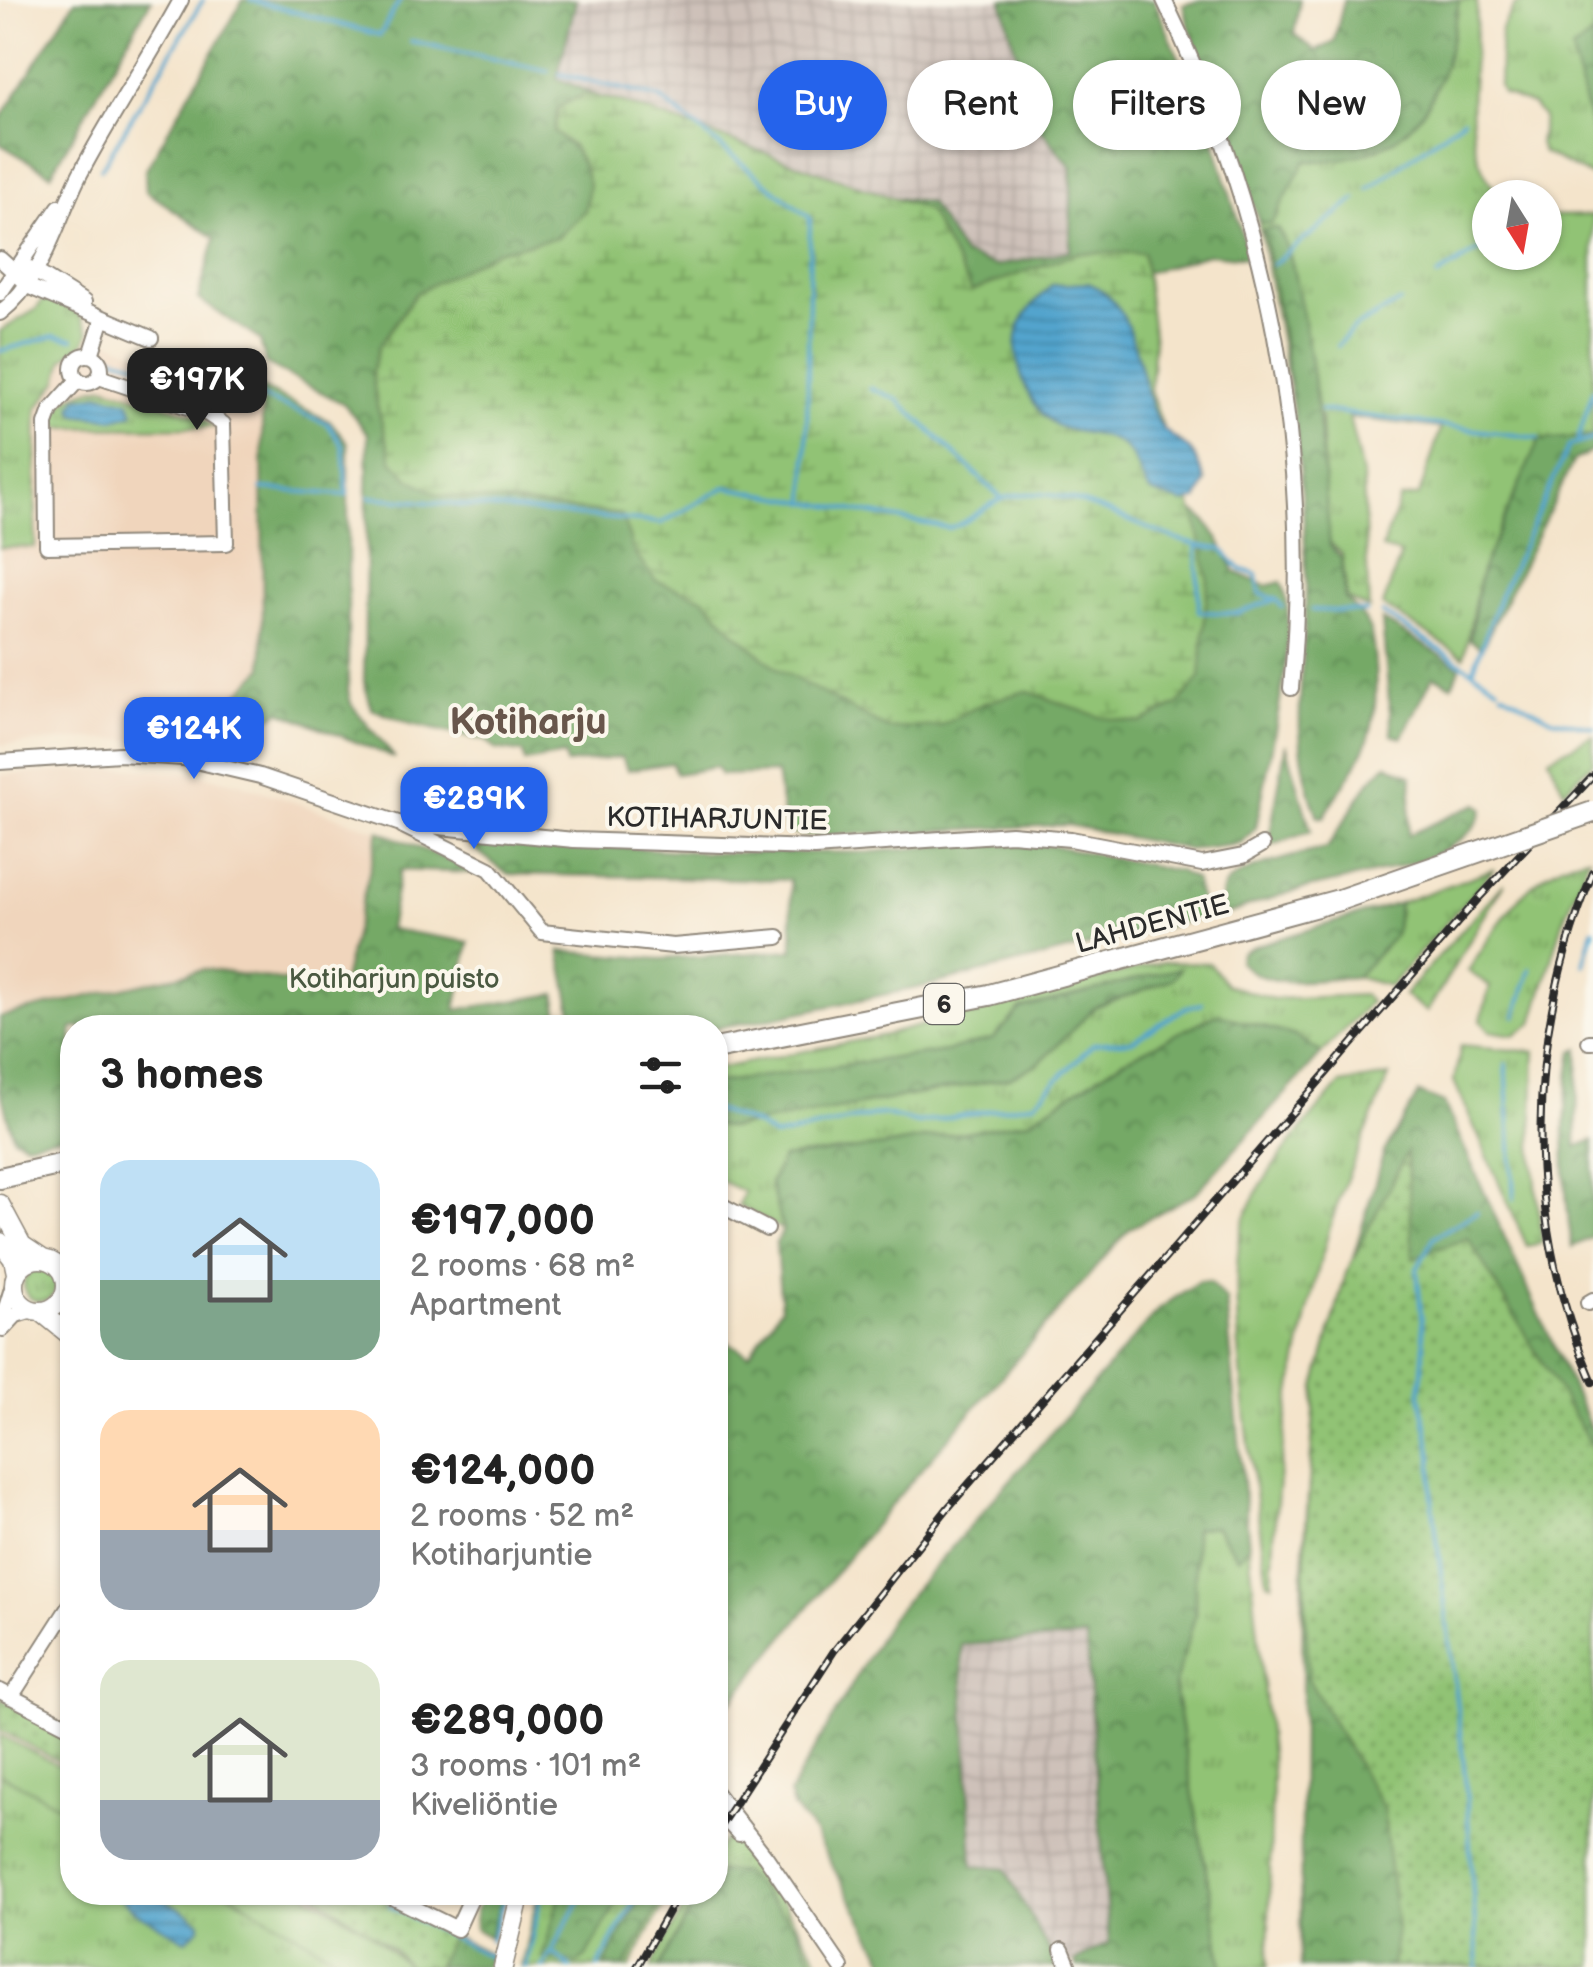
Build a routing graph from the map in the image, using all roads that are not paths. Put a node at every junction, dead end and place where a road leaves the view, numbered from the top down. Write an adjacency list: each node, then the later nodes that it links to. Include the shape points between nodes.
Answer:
1 (181, 0): 3 (street, via 79,176 56,236)
2 (1164, 0): 11 (street, via 1241,186 1268,302 1293,495)
3 (17, 268): 4 (street); 5 (street); 6 (street)
4 (0, 293)
5 (0, 313)
6 (103, 318): 7 (street); 8 (street)
7 (151, 338)
8 (92, 355): 9 (street, via 101,365); 10 (street, via 75,361)
9 (99, 377): 10 (street); 10 (street, via 223,424 226,542 48,546 46,424)
10 (78, 380)
11 (1291, 688)
12 (0, 762): 14 (street, KOTIHARJUNTIE, via 120,754 183,758 260,776)
13 (1593, 812): 17 (highway, LAHDENTIE / 6, bridge, via 1339,900 1170,948 989,995)
14 (398, 823): 15 (street, KOTIHARJUNTIE, via 702,847 1040,835 1202,864); 16 (street, via 490,868 542,932 673,946)
15 (1262, 846)
16 (778, 937)
17 (728, 1046)
18 (60, 1164): 19 (highway)
19 (0, 1178)
20 (0, 1204): 24 (main road, via 22,1245)
21 (728, 1209): 22 (street)
22 (766, 1229)
23 (0, 1242): 26 (main road, via 13,1259)
24 (43, 1258): 25 (main road); 26 (main road, via 28,1261)
25 (60, 1268)
26 (14, 1279): 28 (main road, via 18,1300); 30 (street)
27 (60, 1299): 28 (main road)
28 (36, 1311): 29 (main road); 30 (street, via 16,1315)
29 (60, 1328)
30 (0, 1331)
31 (60, 1619): 32 (street)
32 (6, 1694): 33 (street)
33 (60, 1722)
34 (728, 1810): 39 (street)
35 (728, 1823): 39 (street)
36 (408, 1905): 37 (street, via 456,1929)
37 (468, 1905)
38 (518, 1905): 41 (main road)
39 (809, 1920): 42 (street)
40 (1062, 1950): 43 (street)
41 (502, 1967)
42 (841, 1967)
43 (1069, 1967)

